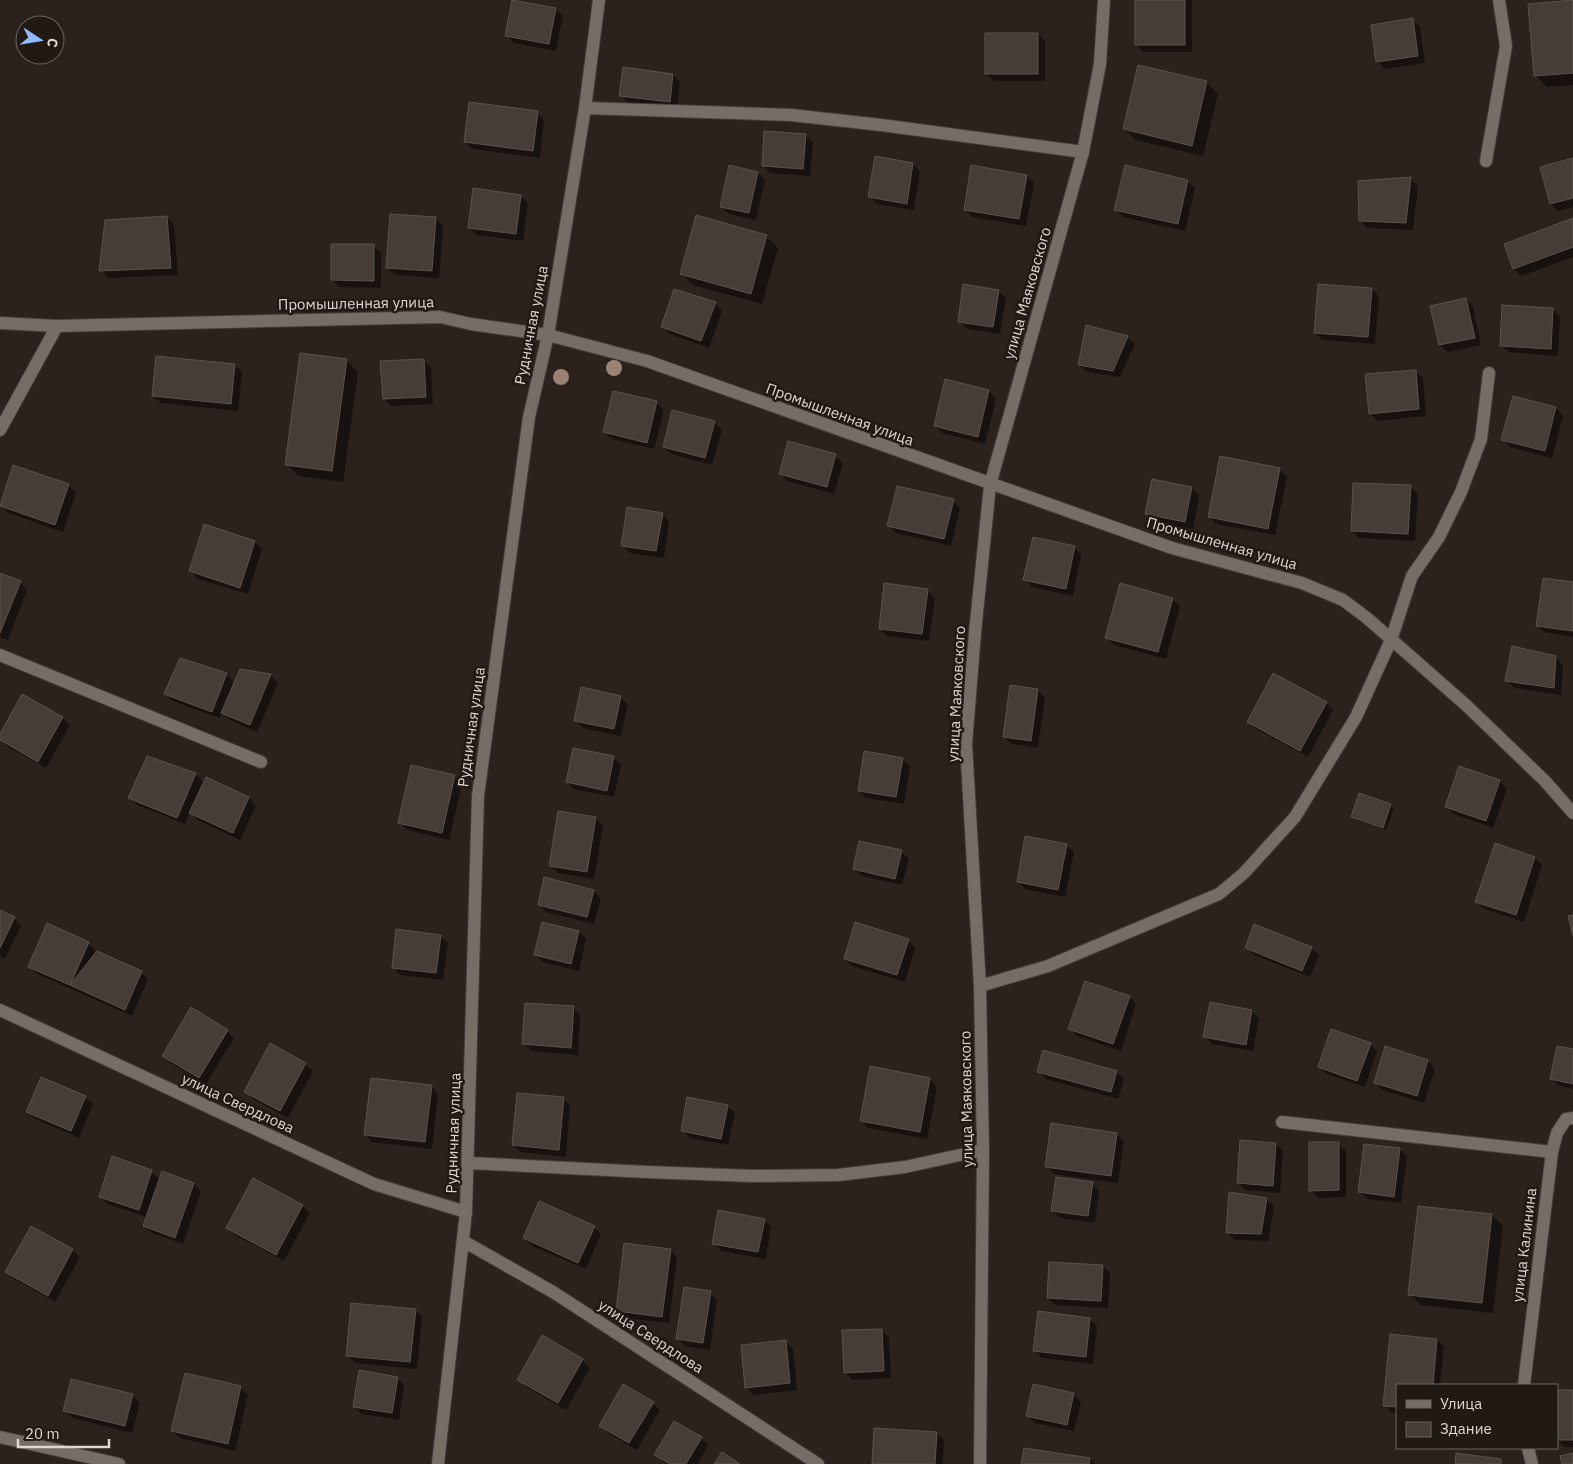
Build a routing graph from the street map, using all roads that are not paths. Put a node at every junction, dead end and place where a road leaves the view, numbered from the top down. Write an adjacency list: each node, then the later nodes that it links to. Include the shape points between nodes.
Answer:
1 (599, 0): 4 (street, Рудничная улица)
2 (1104, 0): 5 (street, улица Маяковского, via 1100,64)
3 (1500, 0): 6 (street, via 1506,46)
4 (585, 108): 5 (street, via 791,115); 9 (street, Рудничная улица)
5 (1083, 152): 12 (street, улица Маяковского)
6 (1486, 161)
7 (0, 323): 8 (street, Промышленная улица)
8 (57, 326): 9 (street, Промышленная улица, via 440,317); 11 (street)
9 (548, 335): 12 (street, Промышленная улица, via 647,361); 23 (street, Рудничная улица, via 529,417 478,796)
10 (1489, 373): 13 (street, via 1481,438 1461,492 1439,537 1412,576)
11 (0, 430)
12 (990, 485): 13 (street, Промышленная улица, via 1172,548 1302,583 1343,600); 17 (street, улица Маяковского, via 966,744)
13 (1391, 640): 16 (street, Промышленная улица, via 1474,713 1545,781); 17 (street, via 1356,717 1296,817 1244,873 1219,894 1048,966)
14 (0, 655): 15 (street)
15 (261, 762)
16 (1573, 813)
17 (980, 986): 21 (street, улица Маяковского)
18 (0, 1010): 24 (street, улица Свердлова, via 374,1184)
19 (1573, 1118): 22 (street, улица Калинина, via 1566,1119)
20 (1282, 1122): 22 (street)
21 (983, 1150): 23 (street, via 838,1176 753,1176); 32 (street, улица Маяковского)
22 (1552, 1152): 26 (street, улица Калинина)
23 (469, 1163): 24 (street, Рудничная улица)
24 (466, 1212): 25 (street, Рудничная улица)
25 (463, 1241): 30 (street, Рудничная улица); 31 (street, улица Свердлова, via 553,1292)
26 (1524, 1384)
27 (0, 1437): 29 (street)
28 (1528, 1449): 33 (street)
29 (119, 1464)
30 (438, 1464)
31 (818, 1464)
32 (980, 1464)
33 (1532, 1464)

